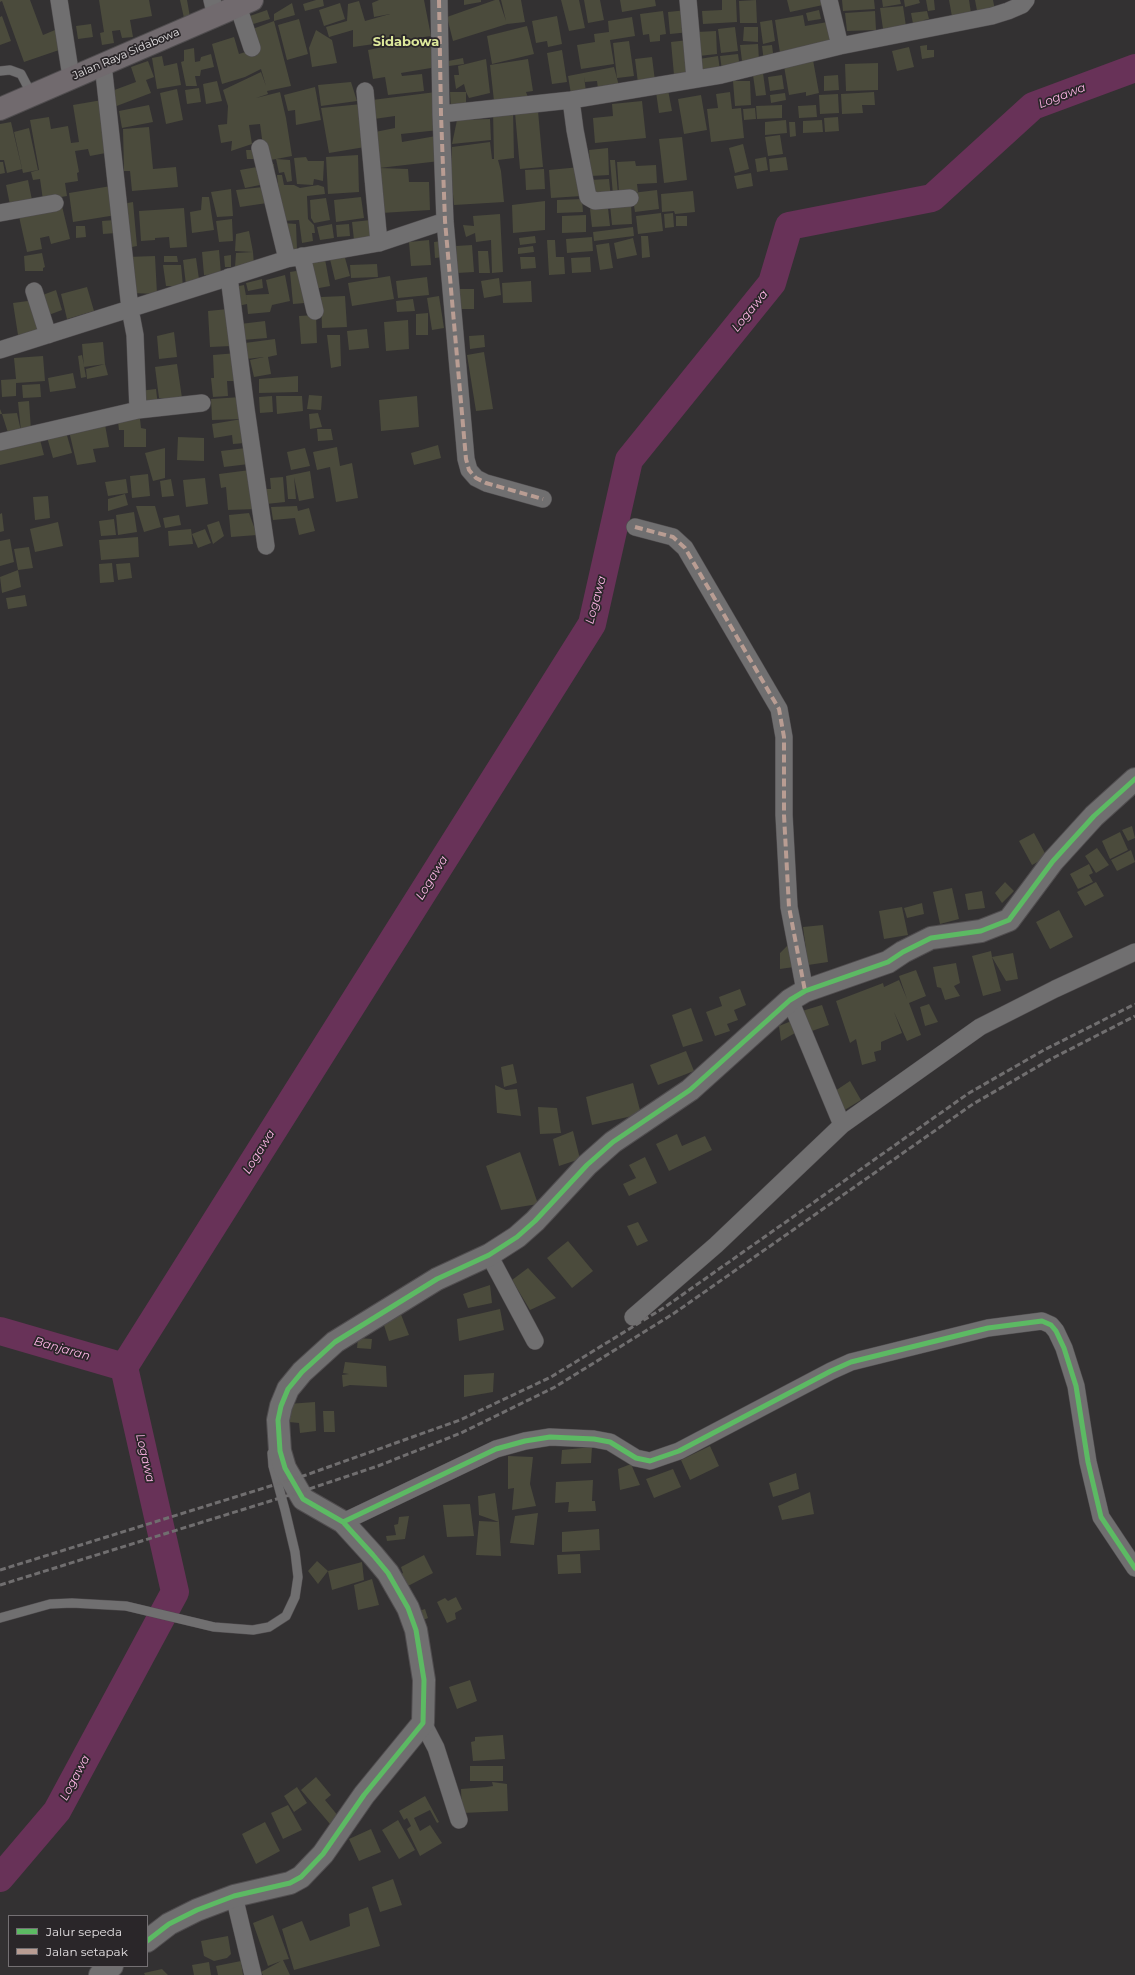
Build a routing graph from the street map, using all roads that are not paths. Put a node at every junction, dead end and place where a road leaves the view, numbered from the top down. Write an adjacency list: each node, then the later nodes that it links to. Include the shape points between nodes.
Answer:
1 (59, 0): 12 (street)
2 (439, 0): 18 (street)
3 (688, 0): 13 (street)
4 (829, 0): 8 (street)
5 (1026, 0): 8 (street, via 1022,5 992,16)
6 (245, 3): 7 (highway, Jalan Raya Sidabowa); 9 (street)
7 (214, 8): 10 (highway, Jalan Raya Sidabowa)
8 (840, 46): 13 (street, via 731,73)
9 (252, 48)
10 (102, 64): 12 (highway, Jalan Raya Sidabowa); 28 (street)
11 (0, 71): 15 (lane, via 10,70 21,74)
12 (71, 77): 15 (highway, Jalan Raya Sidabowa)
13 (695, 79): 16 (street)
14 (365, 91): 24 (street)
15 (32, 95): 17 (highway, Jalan Raya Sidabowa)
16 (571, 100): 18 (street); 20 (street, via 588,197 595,201)
17 (0, 109)
18 (441, 114): 23 (street)
19 (260, 148): 25 (street)
20 (630, 198)
21 (55, 203): 22 (street)
22 (0, 213)
23 (445, 221): 24 (street); 35 (street, via 469,470 476,478 486,483)
24 (379, 242): 25 (street)
25 (294, 257): 26 (street); 29 (street)
26 (229, 277): 28 (street); 37 (street)
27 (34, 291): 30 (street)
28 (130, 309): 30 (street); 33 (street, via 135,335)
29 (315, 311)
30 (48, 335): 31 (street)
31 (0, 350)
32 (202, 403): 33 (street)
33 (138, 410): 34 (street)
34 (0, 442)
35 (543, 499)
36 (635, 527): 40 (street, via 673,537 685,548 779,709 784,737 783,782 789,907)
37 (266, 546)
38 (1135, 779): 40 (street, via 1094,816 1053,861 1009,920 981,931 931,938 888,962)
39 (1135, 952): 41 (street, via 980,1027)
40 (797, 996): 41 (street); 42 (street, via 690,1090 613,1142 586,1165 531,1225)
41 (842, 1125): 43 (street, via 716,1245)
42 (489, 1255): 44 (street); 45 (street, via 437,1280 335,1342 302,1372 288,1389 281,1406)
43 (633, 1316)
44 (535, 1341)
45 (278, 1428): 46 (street, via 285,1468 303,1499); 48 (lane, via 272,1436 272,1466 295,1552 298,1577 295,1597 286,1616 269,1627 252,1630 214,1627 126,1606 50,1604)
46 (343, 1522): 47 (street, via 496,1449 550,1437 594,1438 610,1442 636,1458 650,1461 679,1451 851,1362 988,1328 1042,1321 1056,1331 1076,1386 1088,1462 1101,1517); 49 (street, via 388,1573 408,1608 416,1630 424,1680)
47 (1135, 1568)
48 (0, 1618)
49 (423, 1723): 50 (street, via 436,1748); 51 (street, via 364,1795 336,1837 311,1868 290,1883)
50 (459, 1820)
51 (237, 1907): 52 (street, via 197,1910 169,1924); 55 (street)
52 (148, 1940)
53 (111, 1967): 54 (street)
54 (100, 1975)
55 (253, 1975)

